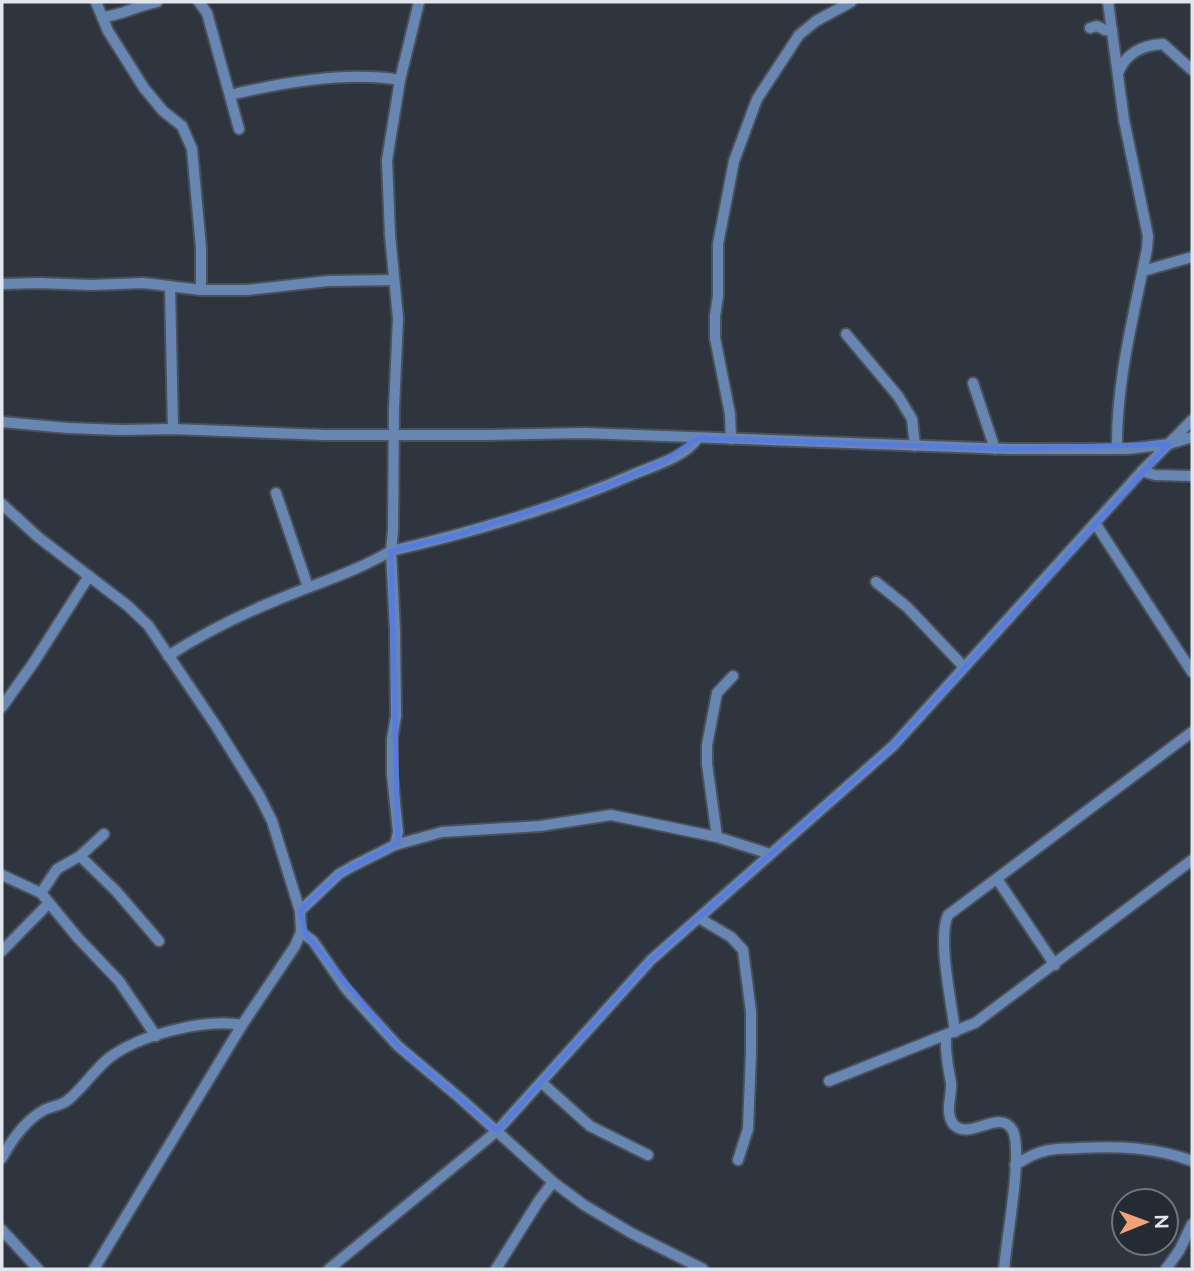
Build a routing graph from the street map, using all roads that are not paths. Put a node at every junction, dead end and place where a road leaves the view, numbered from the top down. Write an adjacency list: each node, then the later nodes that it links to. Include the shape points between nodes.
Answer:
1 (96, 2): 7 (street)
2 (157, 2): 7 (street)
3 (199, 2): 13 (street, via 207,13)
4 (419, 2): 12 (street)
5 (851, 2): 29 (street, via 799,35 757,99 734,161 718,244 715,316)
6 (1108, 2): 9 (street)
7 (102, 17): 20 (street, via 144,88 181,126 192,149)
8 (1090, 28): 9 (street)
9 (1112, 30): 11 (street)
10 (1192, 70): 11 (street, via 1163,44 1124,59)
11 (1118, 74): 16 (street, via 1118,118 1147,226)
12 (400, 79): 13 (street, via 359,76); 17 (street, via 386,187)
13 (230, 95): 14 (street)
14 (239, 129)
15 (1192, 257): 16 (street)
16 (1143, 271): 33 (street, via 1121,382)
17 (394, 280): 20 (street); 26 (street, via 398,318)
18 (2, 284): 19 (street)
19 (170, 286): 20 (street); 25 (street)
20 (201, 290)
21 (846, 334): 31 (street, via 898,396 912,419)
22 (973, 383): 32 (street)
23 (1192, 420): 30 (street)
24 (2, 422): 25 (street)
25 (173, 429): 26 (street)
26 (395, 434): 28 (street); 39 (street)
27 (1192, 437): 30 (street)
28 (698, 438): 29 (street); 39 (street, via 665,461 567,501)
29 (731, 439): 31 (street)
30 (1169, 443): 33 (street); 34 (street)
31 (915, 446): 32 (street)
32 (995, 449): 33 (street)
33 (1117, 449)
34 (1142, 471): 35 (street); 38 (street)
35 (1192, 476)
36 (276, 493): 42 (street)
37 (2, 504): 40 (street)
38 (1095, 523): 44 (street); 45 (street)
39 (391, 551): 42 (street, via 351,573); 51 (street)
40 (89, 576): 43 (street, via 148,625); 47 (street)
41 (876, 582): 44 (street, via 907,607)
42 (308, 587): 43 (street)
43 (167, 656): 59 (street, via 266,808)
44 (964, 667): 52 (street, via 893,746)
45 (1192, 672)
46 (733, 676): 50 (street, via 717,693 707,745)
47 (2, 707)
48 (1192, 732): 56 (street)
49 (104, 834): 53 (street)
50 (717, 837): 51 (street, via 611,816 540,827 442,832); 52 (street)
51 (395, 845): 59 (street, via 339,874)
52 (770, 854): 60 (street)
53 (80, 856): 57 (street, via 57,869); 62 (street)
54 (1192, 860): 64 (street)
55 (2, 875): 57 (street)
56 (997, 878): 64 (street); 66 (street, via 947,915 943,925)
57 (41, 893): 58 (street)
58 (49, 903): 63 (street); 67 (street, via 119,981)
59 (300, 911): 61 (street)
60 (699, 918): 69 (street, via 651,960); 73 (street, via 743,950 751,1052 748,1129)
61 (301, 932): 65 (street); 70 (street, via 398,1046)
62 (159, 941)
63 (2, 951)
64 (1055, 965): 66 (street, via 994,1010)
65 (242, 1025): 67 (street, via 224,1022); 80 (street)
66 (951, 1034): 68 (street); 75 (street, via 945,1059 951,1086 948,1112 961,1129 999,1122 1007,1125 1013,1132)
67 (156, 1036): 72 (street, via 109,1058 65,1103 32,1119)
68 (829, 1081)
69 (542, 1083): 70 (street); 71 (street, via 582,1120)
70 (497, 1131): 76 (street); 81 (street)
71 (648, 1156)
72 (2, 1158)
73 (738, 1160)
74 (1192, 1161): 75 (street, via 1133,1147 1091,1147 1048,1150)
75 (1015, 1165): 84 (street)
76 (553, 1182): 82 (street); 83 (street, via 633,1234)
77 (1192, 1224): 85 (street)
78 (2, 1230): 79 (street)
79 (37, 1269)
80 (94, 1269)
81 (329, 1269)
82 (496, 1269)
83 (701, 1269)
84 (1003, 1269)
85 (1166, 1269)

